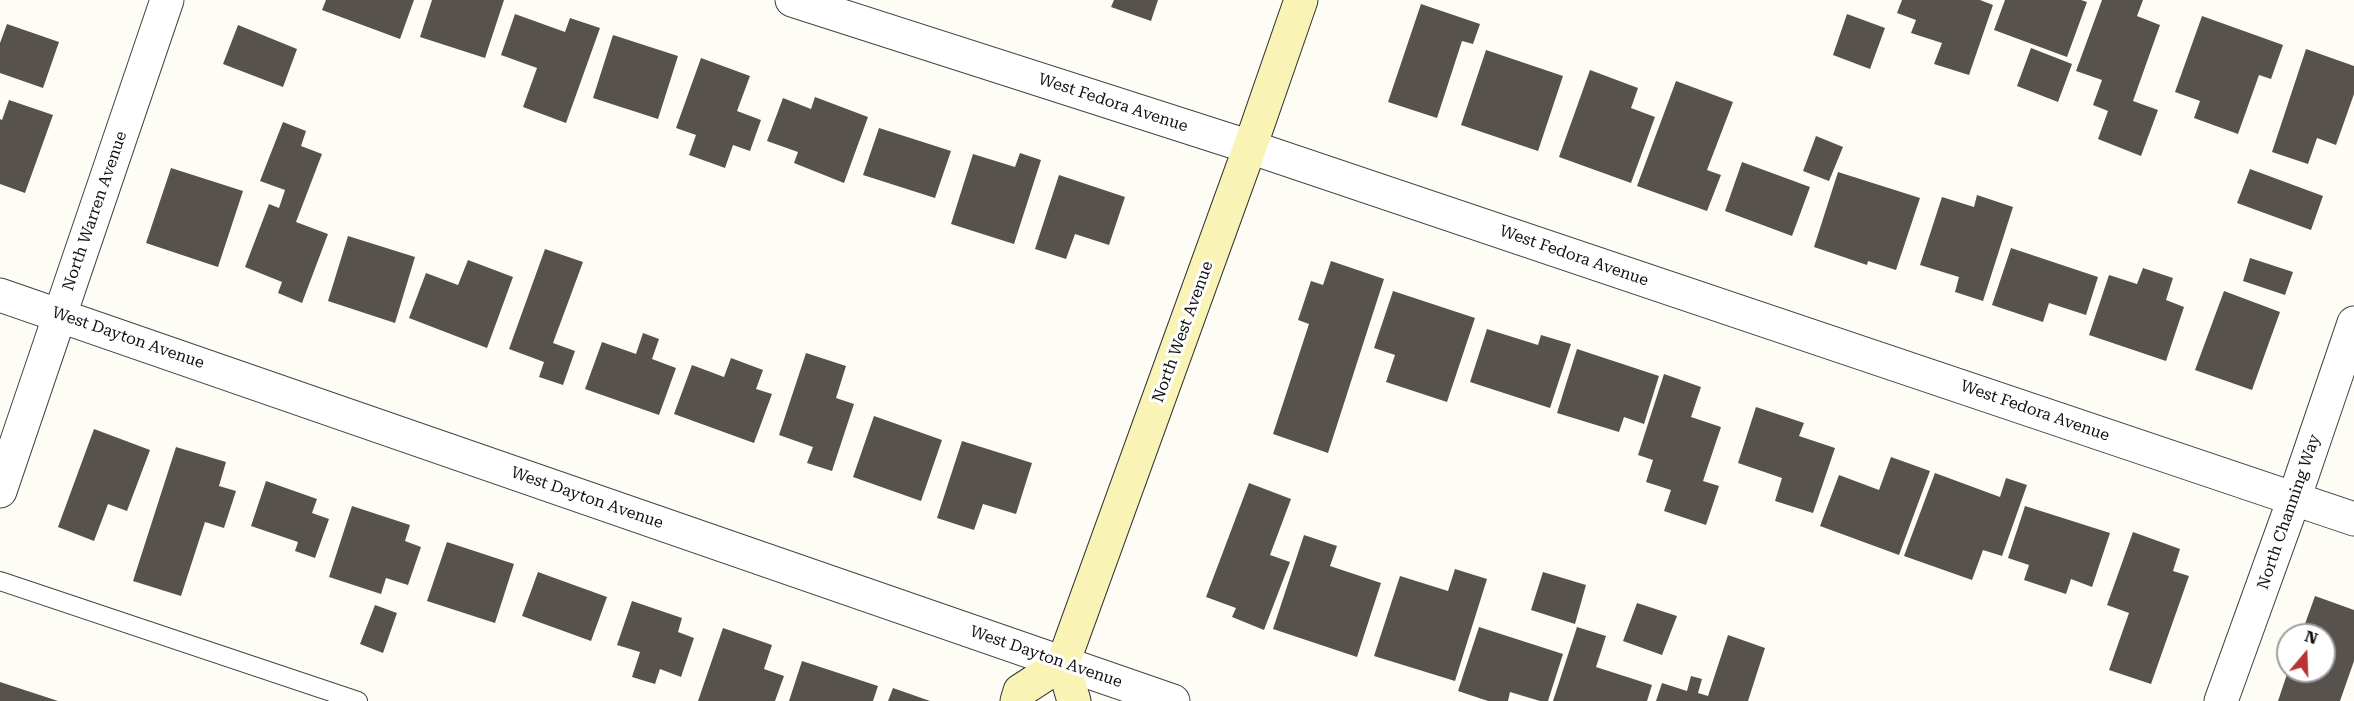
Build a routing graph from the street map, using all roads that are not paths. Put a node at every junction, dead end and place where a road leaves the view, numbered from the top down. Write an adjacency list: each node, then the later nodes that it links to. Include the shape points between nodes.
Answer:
1 (166, 0): 6 (street, North Warren Avenue)
2 (792, 0): 4 (street, West Fedora Avenue)
3 (1301, 0): 4 (main road, North West Avenue)
4 (1250, 147): 9 (street, West Fedora Avenue); 12 (main road, North West Avenue)
5 (0, 295): 6 (street, West Dayton Avenue)
6 (59, 314): 8 (street, North Warren Avenue); 12 (street, West Dayton Avenue)
7 (2354, 323): 9 (street, North Channing Way)
8 (0, 490)
9 (2294, 499): 10 (street, West Fedora Avenue); 17 (street, North Channing Way)
10 (2354, 519)
11 (0, 581): 13 (lane)
12 (1063, 663): 14 (main road, via 1020,691); 15 (main road); 16 (street, West Dayton Avenue)
13 (358, 701)
14 (1017, 701)
15 (1074, 701)
16 (1173, 701)
17 (2221, 701)

